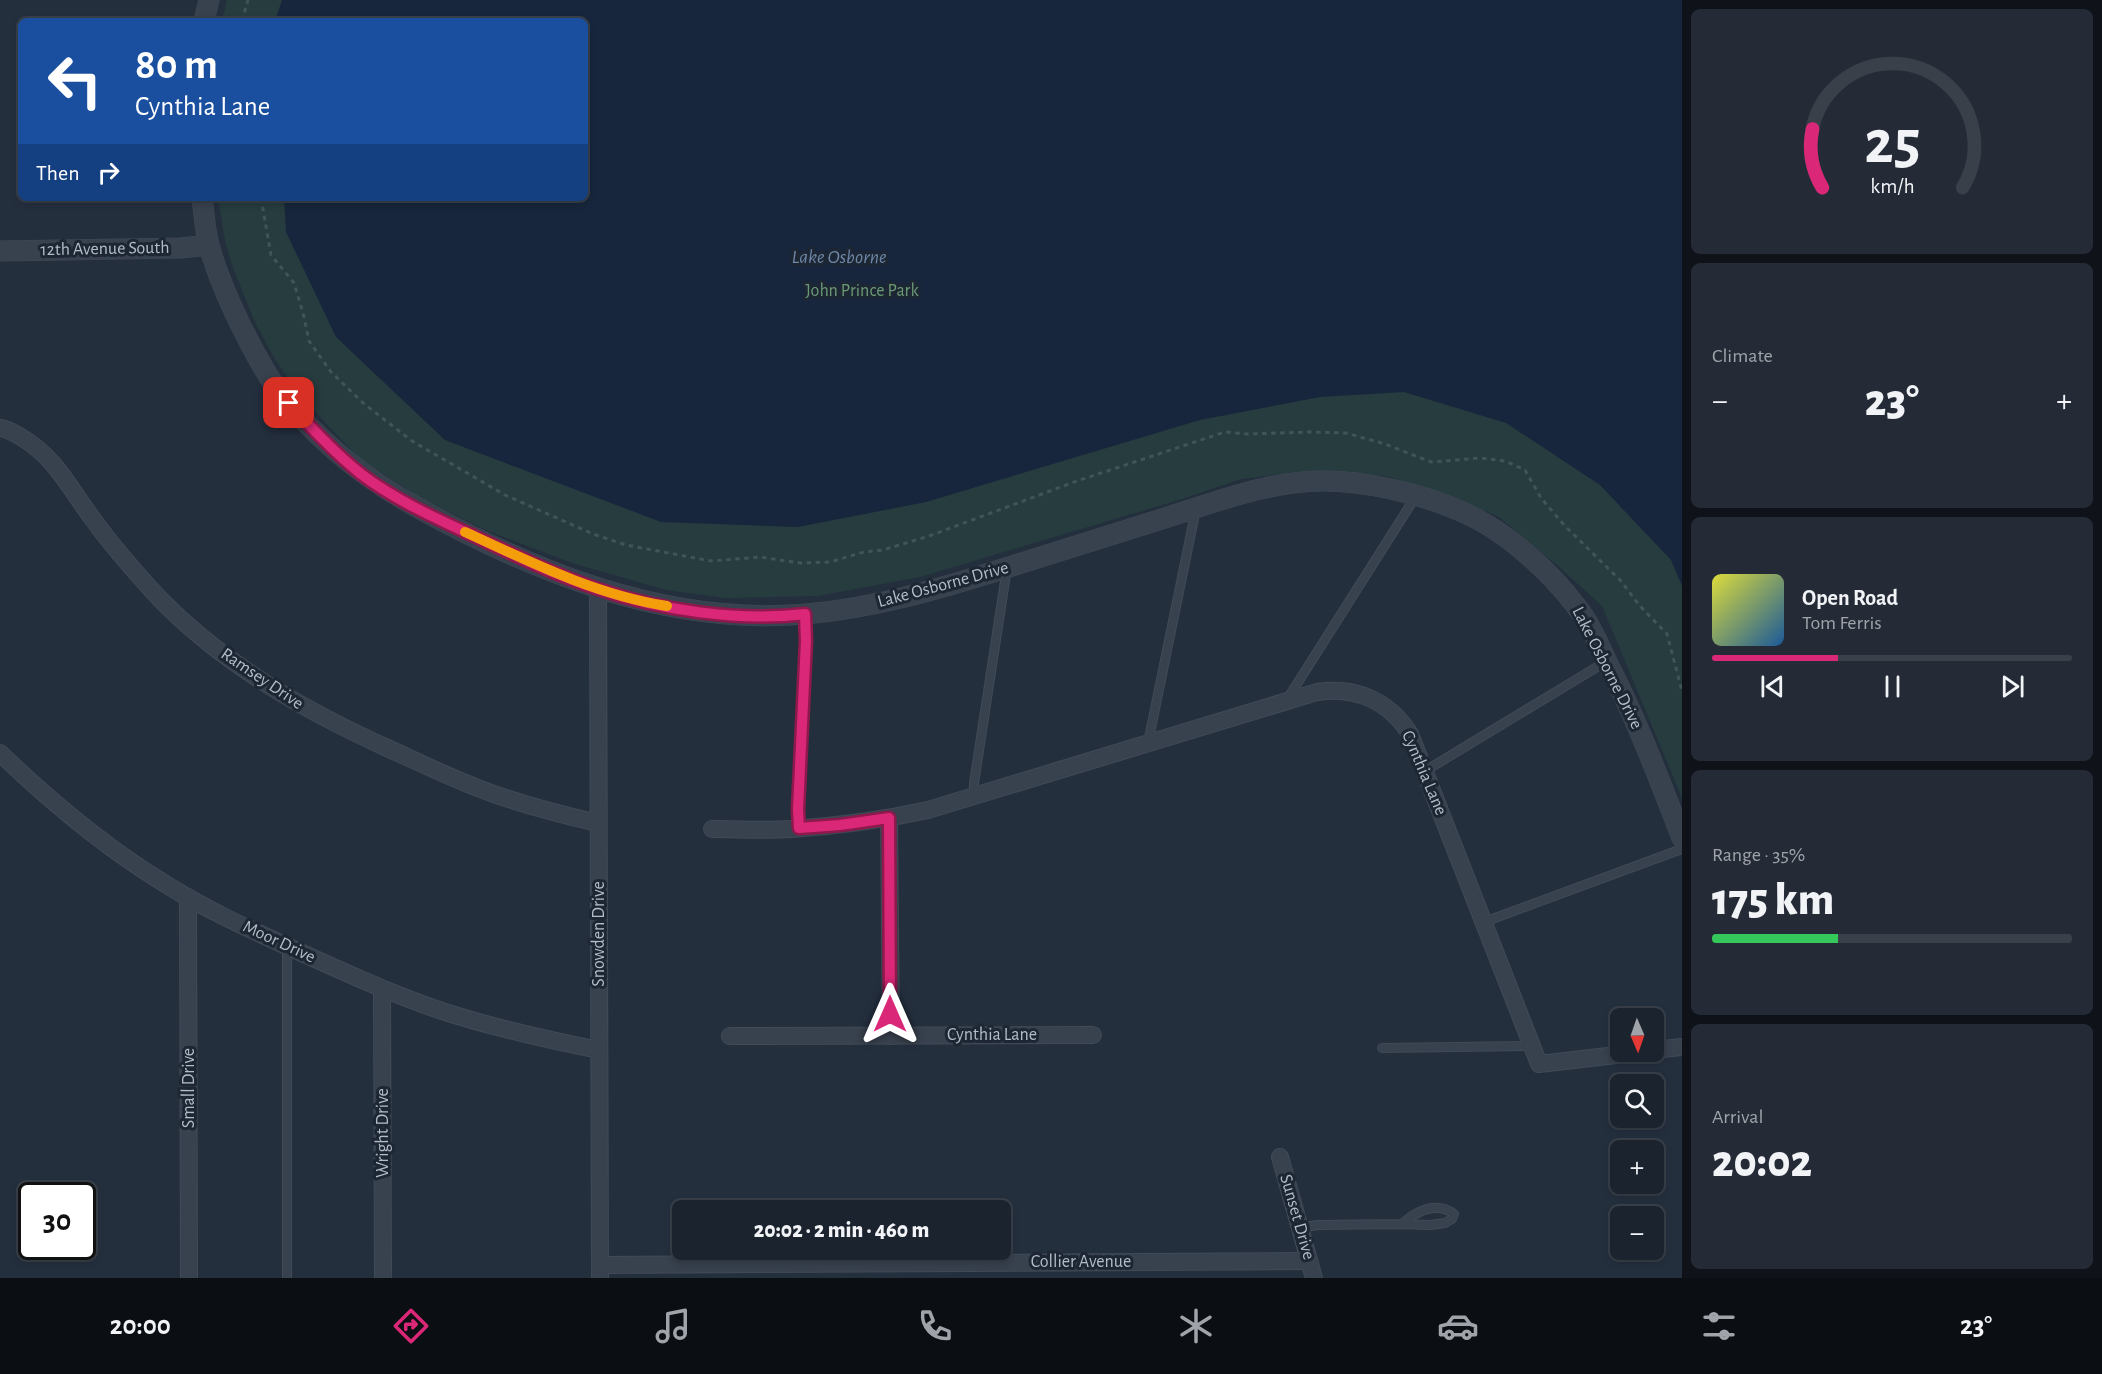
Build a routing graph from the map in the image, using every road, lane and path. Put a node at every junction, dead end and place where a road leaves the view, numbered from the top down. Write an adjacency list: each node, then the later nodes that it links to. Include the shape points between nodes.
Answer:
1 (209, 0): 3 (street)
2 (248, 0): 4 (path)
3 (205, 18)
4 (243, 18)
5 (202, 201): 7 (street, Lake Osborne Drive)
6 (262, 201): 16 (path, via 271,255 294,283 309,341 331,372 412,441 505,495 604,538 711,561 760,557 800,563 830,562 929,536 1225,432 1346,433 1431,462 1480,458 1505,461 1525,470 1541,498 1565,526 1667,634)
7 (209, 245): 8 (street, 12th Avenue South); 13 (street, Lake Osborne Drive, via 230,302 259,362 308,424 361,474 444,522)
8 (0, 251)
9 (0, 429): 23 (street, Ramsey Drive, via 38,447 128,564 160,599 195,632 259,680 328,720 442,773 523,803)
10 (1416, 496): 11 (street, Lake Osborne Drive, via 1358,484 1303,482); 15 (street, Lake Osborne Drive, via 1477,519 1531,559 1579,609); 17 (lane)
11 (1196, 509): 12 (street, Lake Osborne Drive); 18 (lane)
12 (1007, 568): 14 (street, Lake Osborne Drive, via 906,597); 21 (lane)
13 (598, 589): 14 (street, Lake Osborne Drive, via 704,612 753,616); 23 (street, Snowden Drive)
14 (805, 614): 24 (lane)
15 (1607, 660): 20 (lane); 26 (street, Lake Osborne Drive)
16 (1682, 691)
17 (1286, 701): 18 (street, Cynthia Lane); 20 (street, Cynthia Lane, via 1328,690 1350,691 1371,698 1404,725)
18 (1148, 743): 21 (street, Cynthia Lane)
19 (0, 753): 28 (street, Moor Drive, via 76,822)
20 (1425, 771): 29 (street, Cynthia Lane)
21 (974, 796): 22 (street, Cynthia Lane)
22 (889, 818): 24 (street, Cynthia Lane); 34 (street)
23 (598, 824): 39 (street, Snowden Drive)
24 (799, 828): 25 (street, Cynthia Lane)
25 (712, 829)
26 (1682, 838)
27 (1682, 849): 29 (lane)
28 (188, 897): 30 (street, Moor Drive); 46 (street, Small Drive)
29 (1484, 922): 35 (street, Cynthia Lane)
30 (287, 946): 31 (street, Moor Drive); 47 (lane)
31 (382, 989): 39 (street, Moor Drive, via 495,1027); 48 (street, Wright Drive)
32 (1093, 1035): 34 (street, Cynthia Lane)
33 (730, 1036): 34 (street, Cynthia Lane)
34 (891, 1036)
35 (1532, 1046): 37 (lane); 40 (street, Cynthia Lane, via 1539,1064)
36 (1682, 1047): 38 (street)
37 (1382, 1048)
38 (1664, 1049)
39 (599, 1050): 45 (street, Snowden Drive)
40 (1610, 1056)
41 (1280, 1157): 43 (street, Sunset Drive)
42 (1402, 1224): 42 (lane, via 1436,1206 1454,1214 1445,1223); 43 (lane)
43 (1300, 1228): 44 (street, Sunset Drive)
44 (1309, 1262): 45 (street, Collier Avenue); 49 (street, Sunset Drive)
45 (600, 1271)
46 (189, 1278)
47 (287, 1278)
48 (383, 1278)
49 (1314, 1278)

